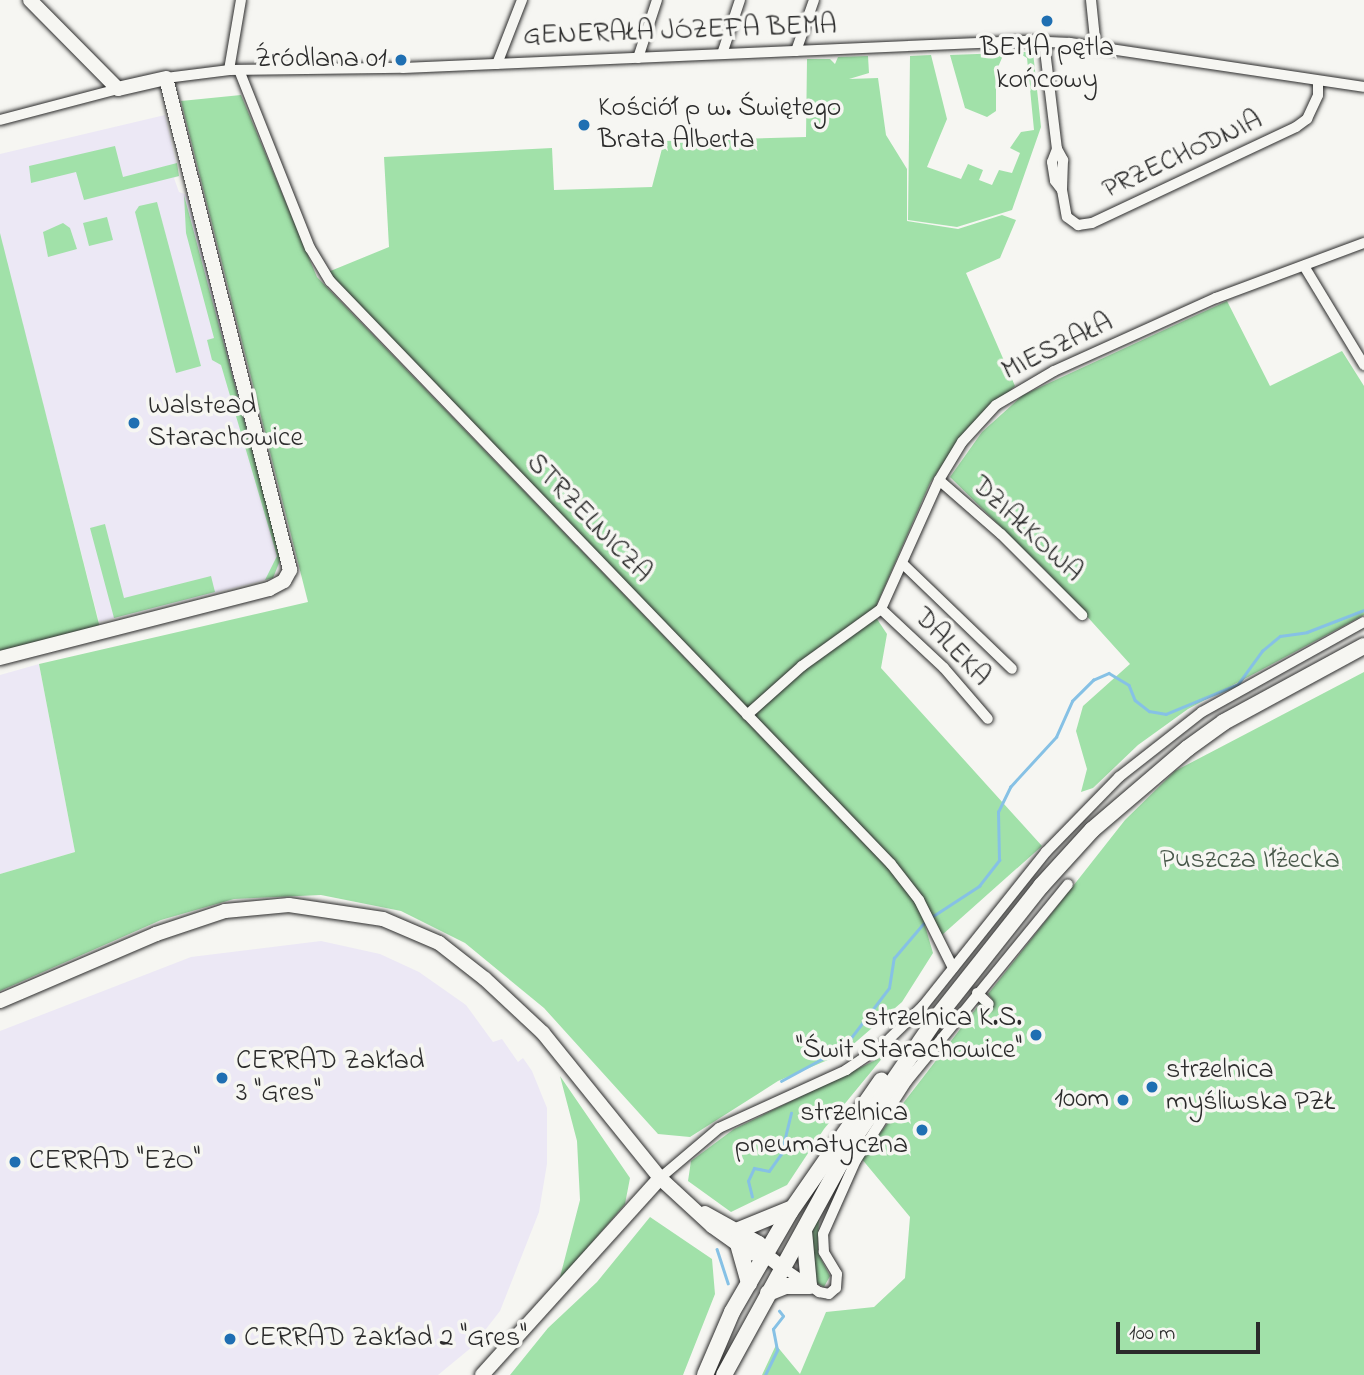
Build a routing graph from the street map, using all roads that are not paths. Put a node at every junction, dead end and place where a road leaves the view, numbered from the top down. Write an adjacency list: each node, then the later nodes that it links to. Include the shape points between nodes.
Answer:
1 (30, 0): 18 (street)
2 (241, 0): 14 (street)
3 (522, 0): 13 (street)
4 (657, 0): 12 (street)
5 (740, 0): 11 (street)
6 (814, 0): 10 (street)
7 (1088, 2): 9 (street)
8 (1044, 42): 9 (street, GENERAŁA JÓZEFA BEMA); 10 (street, GENERAŁA JÓZEFA BEMA); 16 (street, PRZECHODNIA, via 1057,149 1065,170 1062,190 1068,218 1078,225 1092,223 1296,127 1307,119 1318,95)
9 (1096, 48): 16 (street, GENERAŁA JÓZEFA BEMA)
10 (796, 51): 11 (street, GENERAŁA JÓZEFA BEMA)
11 (722, 54): 12 (street, GENERAŁA JÓZEFA BEMA)
12 (638, 58): 13 (street, GENERAŁA JÓZEFA BEMA)
13 (497, 64): 14 (street, GENERAŁA JÓZEFA BEMA)
14 (234, 70): 15 (street, GENERAŁA JÓZEFA BEMA); 31 (street, STRZELNICZA, via 306,237 330,281)
15 (166, 78): 18 (street, GENERAŁA JÓZEFA BEMA); 29 (street, via 289,574 269,589)
16 (1318, 81): 17 (street, GENERAŁA JÓZEFA BEMA)
17 (1364, 87)
18 (118, 89): 19 (street, GENERAŁA JÓZEFA BEMA)
19 (0, 120)
20 (1364, 243): 21 (street, MIESZAŁA)
21 (1304, 266): 22 (street); 23 (street, MIESZAŁA, via 1216,298 1021,388 983,418)
22 (1364, 365)
23 (939, 480): 24 (street, MIESZAŁA); 26 (street, DZIAŁKOWA)
24 (903, 564): 25 (street, MIESZAŁA); 30 (street)
25 (881, 609): 31 (street, MIESZAŁA, via 802,666); 32 (street, DALEKA, via 944,668)
26 (1082, 615)
27 (1364, 622): 34 (street, via 1238,690 1145,754 1046,852)
28 (1364, 646): 38 (main road, via 1224,722 1147,781 1092,830 1041,886)
29 (0, 659)
30 (1012, 669)
31 (747, 715): 34 (street, STRZELNICZA, via 905,881)
32 (988, 719)
33 (1068, 884): 35 (street)
34 (953, 968): 39 (street, via 883,1045 846,1070 719,1128)
35 (976, 993): 37 (street); 46 (street, via 882,1118 833,1205 822,1239 838,1285 830,1294)
36 (0, 1001): 39 (street, via 156,934 225,911 289,905 383,919 448,949 543,1033)
37 (989, 1004)
38 (938, 1016): 40 (main road, via 853,1117); 41 (main road, via 855,1137)
39 (660, 1178): 42 (street, via 695,1209); 48 (street)
40 (792, 1208): 42 (main road); 43 (main road)
41 (805, 1222): 44 (main road); 46 (main road, via 803,1253)
42 (739, 1237): 43 (street, via 750,1253); 45 (main road)
43 (766, 1255): 44 (street); 45 (main road)
44 (782, 1267): 46 (street); 47 (main road)
45 (749, 1283): 49 (main road)
46 (809, 1286): 47 (main road)
47 (768, 1293): 50 (main road)
48 (482, 1375)
49 (705, 1375)
50 (724, 1375)

